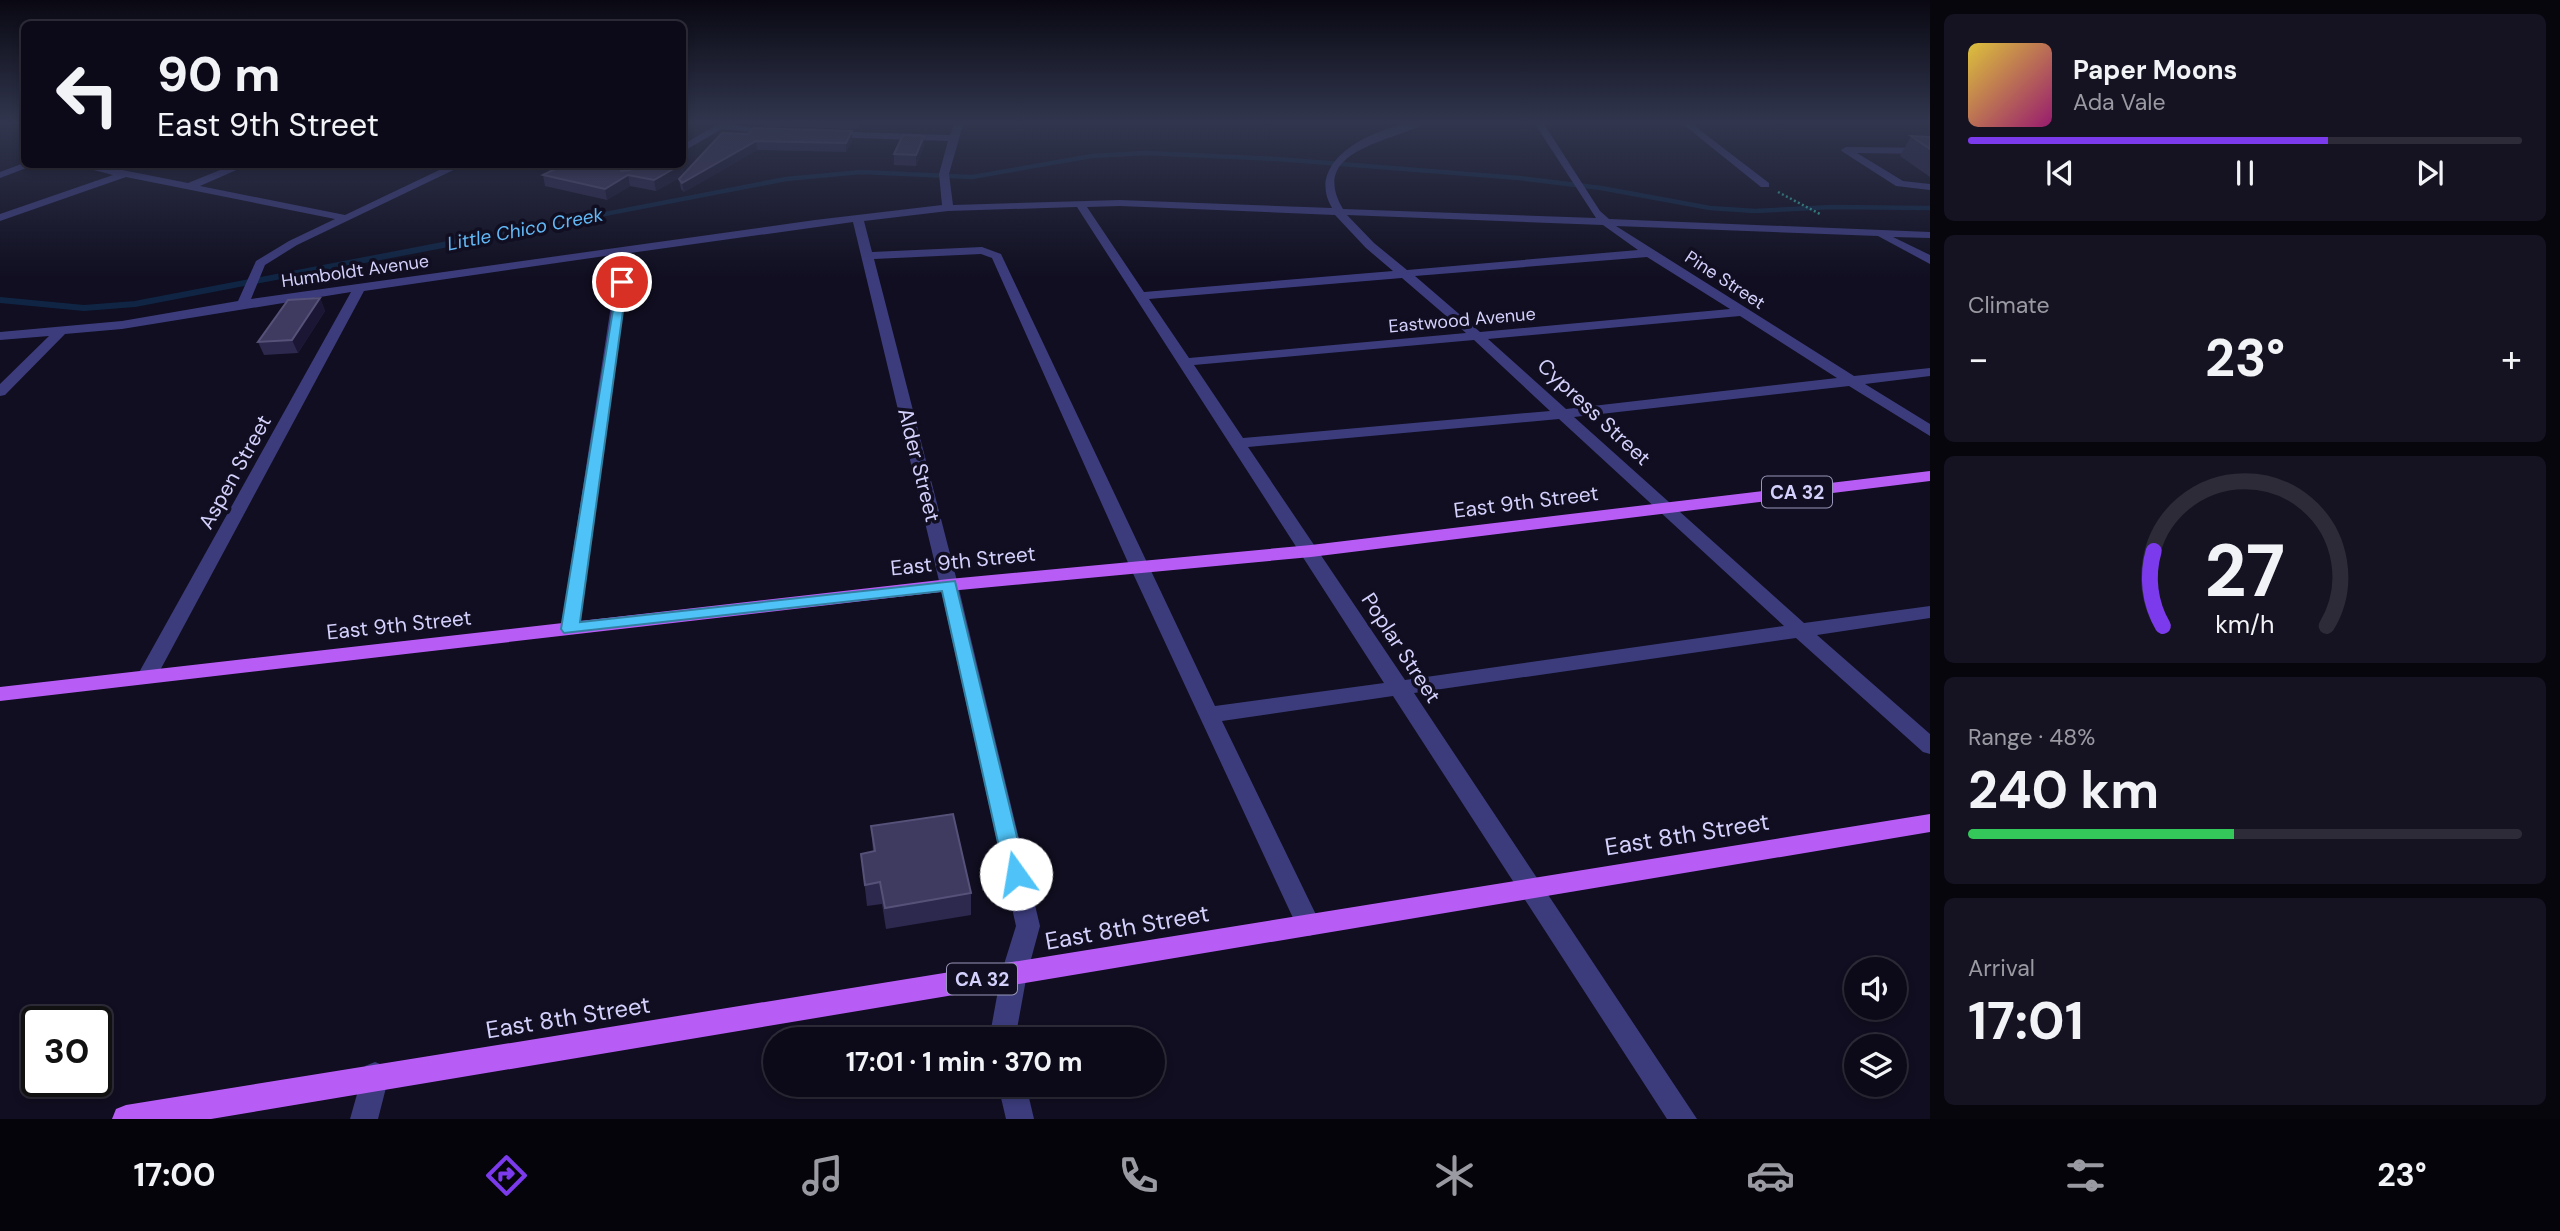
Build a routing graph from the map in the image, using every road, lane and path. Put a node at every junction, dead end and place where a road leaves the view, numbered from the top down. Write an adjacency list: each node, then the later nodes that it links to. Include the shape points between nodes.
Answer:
1 (115, 173): 9 (street)
2 (222, 173): 11 (street)
3 (441, 173): 19 (street)
4 (942, 173): 15 (street)
5 (1332, 173): 16 (street, Cypress Street, via 1328,184)
6 (1571, 173): 21 (street, Pine Street)
7 (1750, 173): 10 (street)
8 (1883, 173): 12 (street, via 1900,184)
9 (123, 175): 11 (street); 18 (street)
10 (1765, 185)
11 (188, 187): 19 (street)
12 (1930, 187)
13 (1783, 194): 17 (path)
14 (1080, 204): 15 (street, Humboldt Avenue); 16 (street, Humboldt Avenue); 30 (street, Poplar Street)
15 (948, 208): 20 (street, Humboldt Avenue)
16 (1339, 212): 21 (street, Humboldt Avenue); 28 (street, Cypress Street)
17 (1818, 213)
18 (0, 218)
19 (346, 218): 31 (street, via 260,264)
20 (858, 218): 24 (street, Humboldt Avenue); 26 (street, Alder Street)
21 (1604, 222): 22 (street, Humboldt Avenue); 25 (street, Pine Street)
22 (1877, 233): 23 (street, Humboldt Avenue); 27 (street)
23 (1930, 235)
24 (625, 250): 29 (street, Humboldt Avenue); 50 (street)
25 (1649, 253): 28 (street); 32 (street, Pine Street)
26 (867, 256): 46 (street, via 982,250 997,256); 47 (street, Alder Street)
27 (1930, 260)
28 (1405, 273): 30 (street); 35 (street, Cypress Street)
29 (360, 287): 31 (street, Humboldt Avenue); 51 (street, Aspen Street)
30 (1142, 296): 36 (street, Poplar Street)
31 (243, 304): 33 (street, Humboldt Avenue)
32 (1741, 312): 35 (street, Eastwood Avenue); 38 (street, Pine Street)
33 (60, 332): 34 (street, Humboldt Avenue); 39 (street)
34 (0, 336)
35 (1479, 336): 36 (street, Eastwood Avenue); 40 (street, Cypress Street)
36 (1186, 362): 42 (street, Poplar Street)
37 (1930, 372): 38 (street)
38 (1849, 380): 40 (street); 41 (street, Pine Street)
39 (0, 392)
40 (1562, 414): 42 (street); 44 (street, Cypress Street)
41 (1930, 431)
42 (1240, 443): 45 (street, Poplar Street)
43 (1930, 476): 44 (main road, East 9th Street / CA 32)
44 (1664, 508): 45 (main road, East 9th Street / CA 32); 49 (street, Cypress Street)
45 (1311, 551): 46 (main road, East 9th Street / CA 32); 52 (street, Poplar Street)
46 (1139, 567): 47 (main road, East 9th Street / CA 32); 54 (street)
47 (949, 585): 50 (main road, East 9th Street / CA 32); 59 (street, Alder Street, via 1028,926)
48 (1930, 612): 49 (street)
49 (1799, 628): 52 (street); 55 (street, Cypress Street)
50 (570, 629): 51 (main road, East 9th Street / CA 32)
51 (147, 676): 53 (main road, East 9th Street / CA 32)
52 (1399, 687): 54 (street); 57 (street, Poplar Street)
53 (0, 694)
54 (1209, 715): 58 (street)
55 (1930, 746)
56 (1930, 822): 57 (main road, East 8th Street / CA 32)
57 (1529, 888): 58 (main road, East 8th Street / CA 32); 66 (street, Poplar Street)
58 (1309, 925): 59 (main road, East 8th Street / CA 32)
59 (1014, 974): 60 (street, Alder Street); 61 (main road, East 8th Street / CA 32)
60 (1004, 1027)
61 (375, 1076): 63 (main road, East 8th Street / CA 32); 64 (street)
62 (1015, 1097): 65 (street)
63 (127, 1119)
64 (364, 1119)
65 (1020, 1119)
66 (1683, 1119)

